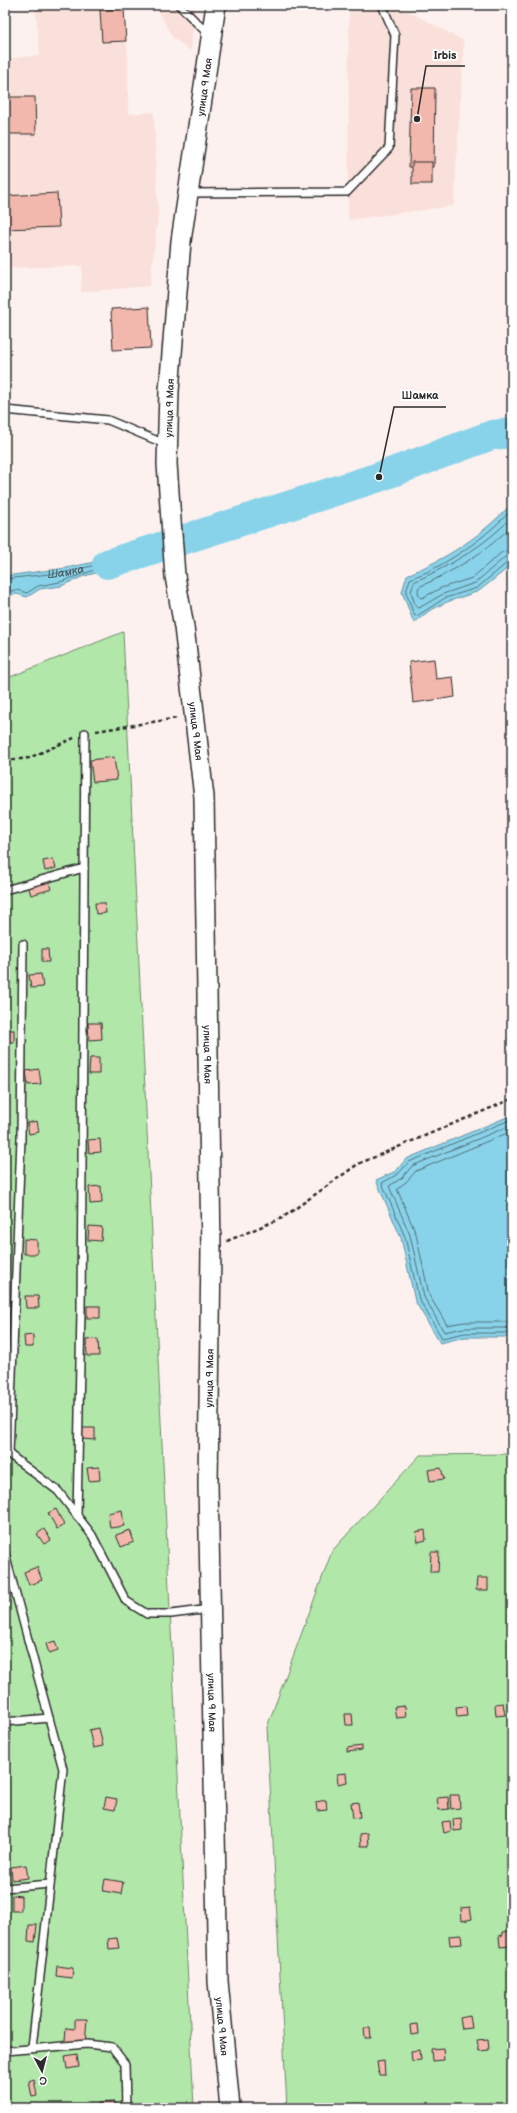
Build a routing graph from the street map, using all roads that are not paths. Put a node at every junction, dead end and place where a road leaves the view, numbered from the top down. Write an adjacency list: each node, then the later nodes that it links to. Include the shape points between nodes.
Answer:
1 (179, 5): 4 (lane)
2 (216, 5): 4 (main road, улица 9 Мая)
3 (382, 5): 5 (lane, via 395,35 389,148 347,192)
4 (211, 38): 5 (main road, улица 9 Мая)
5 (189, 193): 7 (main road, улица 9 Мая, via 180,249)
6 (5, 410): 7 (lane, via 108,420)
7 (167, 445): 15 (main road, улица 9 Мая, via 175,576 204,797 211,1248 208,1484)
8 (85, 733): 9 (lane)
9 (84, 868): 10 (lane); 13 (lane)
10 (5, 890)
11 (23, 944): 12 (lane, via 21,1139)
12 (7, 1452): 13 (lane, via 58,1491)
13 (77, 1516): 15 (lane, via 92,1535 126,1601 147,1614)
14 (5, 1554): 16 (lane)
15 (210, 1609): 23 (main road, улица 9 Мая, via 218,1980)
16 (49, 1718): 17 (lane); 18 (lane, via 63,1769)
17 (5, 1722)
18 (50, 1884): 19 (lane); 20 (lane)
19 (5, 1888)
20 (32, 2048): 21 (lane); 22 (lane, via 87,2044 112,2047 125,2064)
21 (5, 2051)
22 (126, 2108)
23 (230, 2108)

